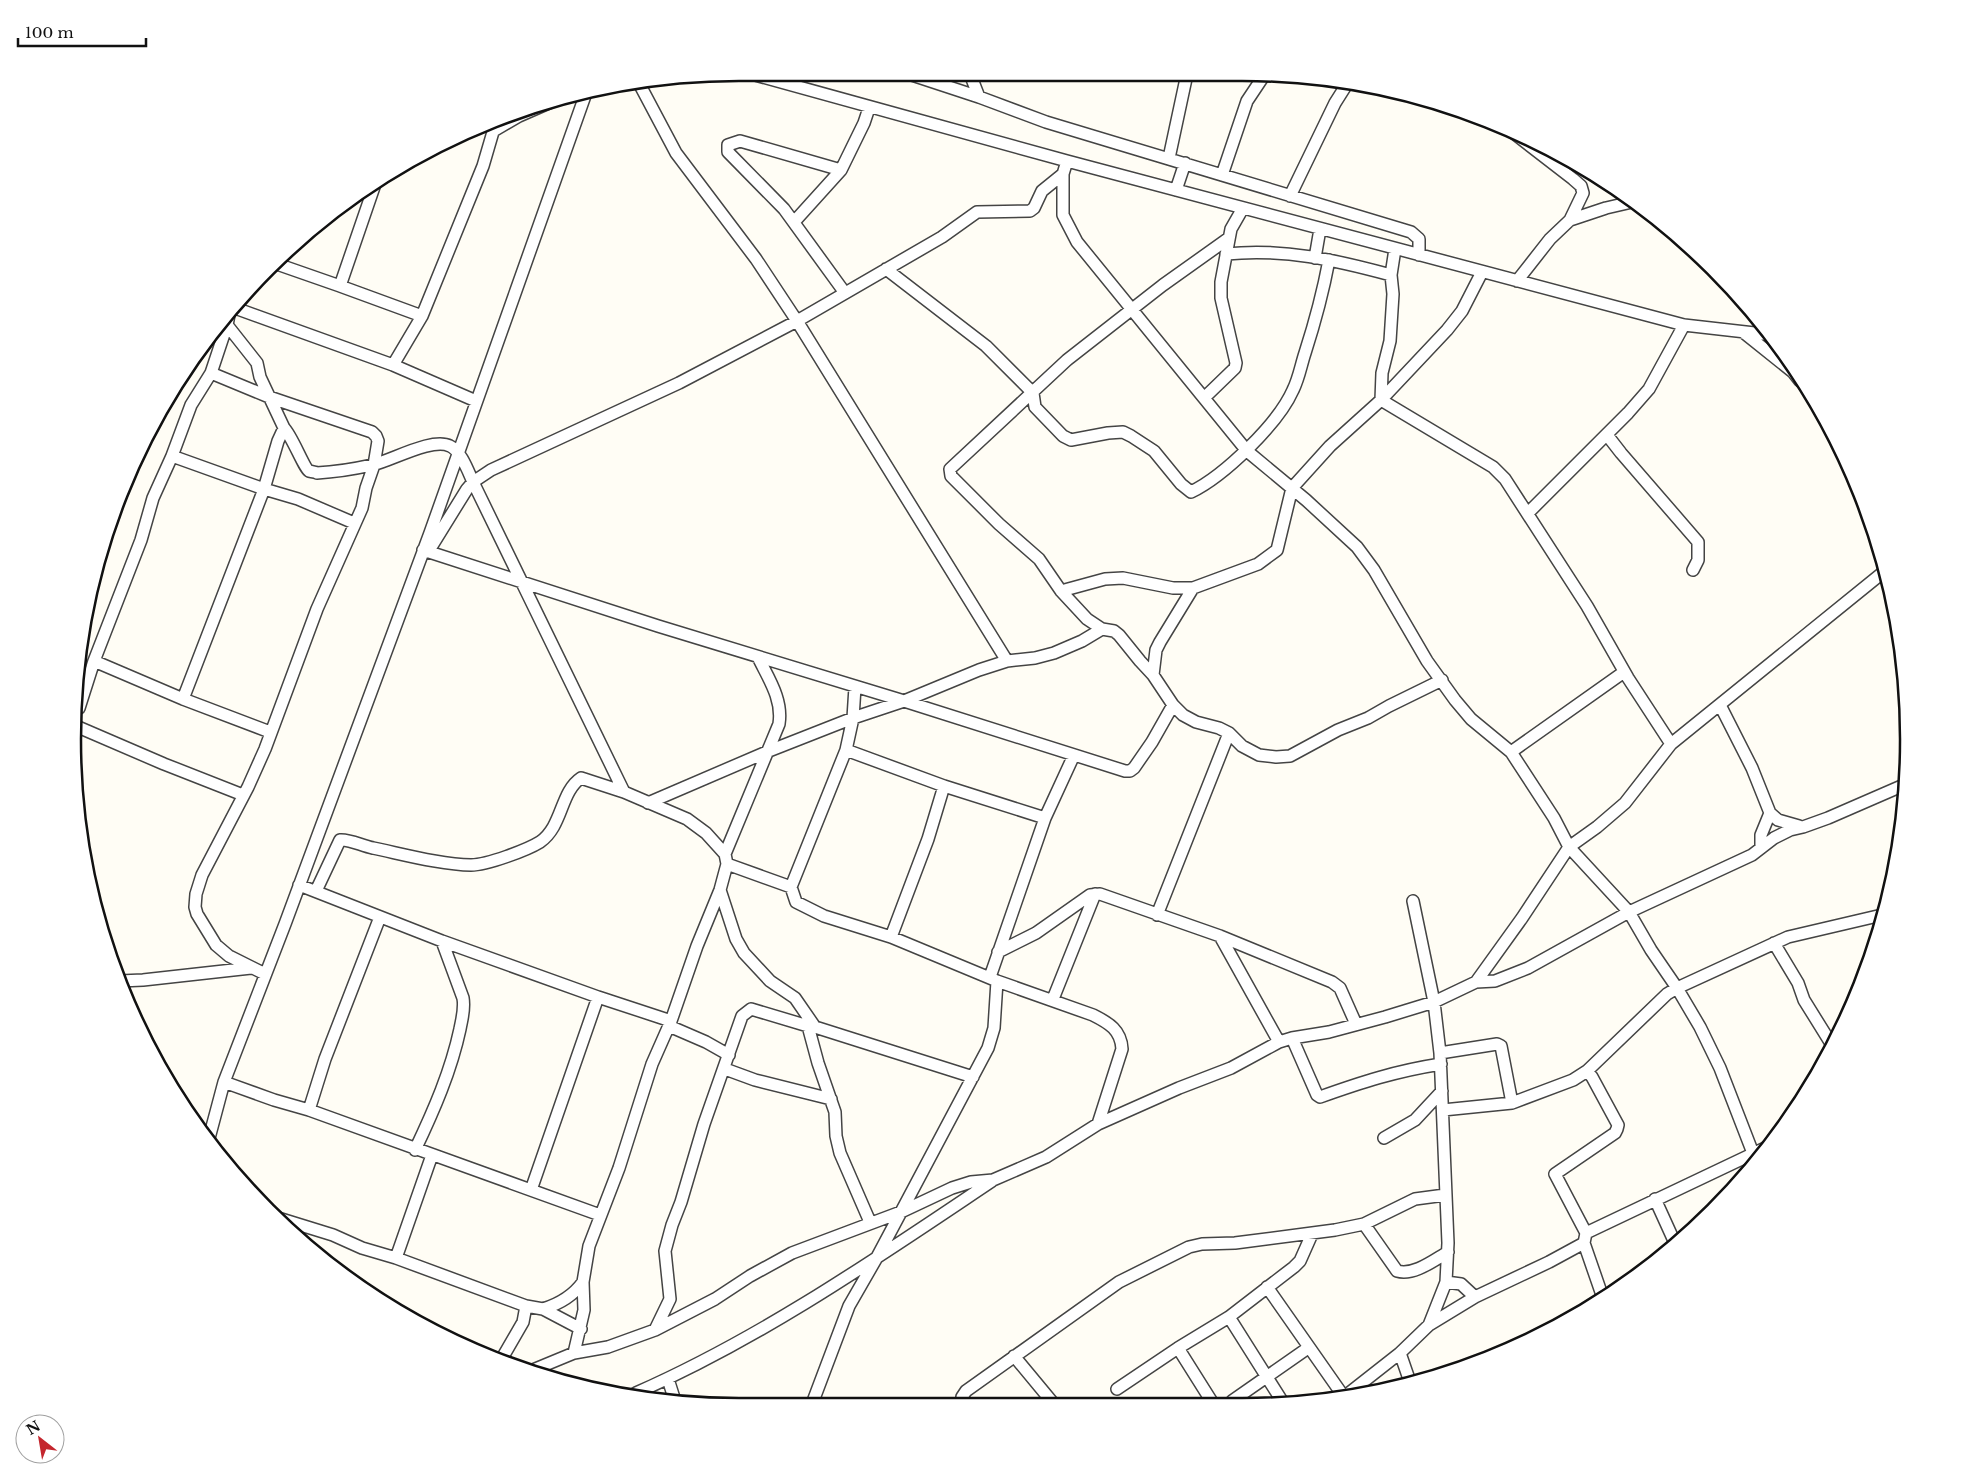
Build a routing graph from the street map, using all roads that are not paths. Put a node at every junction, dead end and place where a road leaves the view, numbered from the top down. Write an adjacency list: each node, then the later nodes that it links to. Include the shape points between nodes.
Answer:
1 (778, 81): 10 (street)
2 (931, 81): 8 (street)
3 (973, 81): 8 (street)
4 (1186, 81): 13 (street)
5 (1260, 82): 18 (street, via 1244,109)
6 (642, 89): 45 (street, via 676,153 756,259)
7 (1344, 90): 21 (street)
8 (979, 96): 13 (street, via 1046,122)
9 (583, 101): 58 (street)
10 (869, 108): 14 (street); 16 (street)
11 (495, 128): 44 (street)
12 (1536, 150): 25 (street, via 1581,186 1583,193)
13 (1169, 158): 15 (street)
14 (1067, 161): 17 (street); 19 (street)
15 (1185, 163): 18 (street); 19 (street)
16 (841, 170): 26 (street); 26 (street, via 740,141 728,145 728,152)
17 (1062, 174): 36 (street, via 1042,191 1030,211 977,212 942,237); 42 (street, via 1062,215 1077,242)
18 (1222, 175): 21 (street)
19 (1176, 190): 24 (street)
20 (372, 194): 40 (street)
21 (1290, 196): 22 (street)
22 (1315, 204): 27 (street); 32 (street, via 1411,232 1419,239)
23 (1624, 204): 25 (street)
24 (1243, 208): 27 (street); 29 (street)
25 (1570, 220): 39 (street)
26 (794, 222): 41 (street)
27 (1308, 225): 28 (street)
28 (1320, 229): 30 (street); 33 (street)
29 (1229, 238): 31 (street); 42 (street)
30 (1395, 249): 32 (street); 38 (street)
31 (1226, 254): 33 (street, via 1282,252); 56 (street, via 1221,298 1236,363 1235,368)
32 (1419, 255): 37 (street)
33 (1315, 258): 34 (street)
34 (1329, 260): 38 (street); 61 (street, via 1318,315 1293,391)
35 (283, 266): 40 (street)
36 (886, 269): 41 (street); 54 (street, via 986,346)
37 (1482, 272): 39 (street); 57 (street, via 1462,310 1447,330)
38 (1391, 275): 57 (street, via 1390,341 1382,373)
39 (1517, 281): 47 (street)
40 (340, 286): 44 (street)
41 (845, 293): 45 (street)
42 (1132, 309): 54 (street, via 1067,360); 56 (street)
43 (241, 310): 52 (street)
44 (422, 316): 52 (street)
45 (797, 321): 65 (street, via 679,383 490,470); 79 (street)
46 (230, 323): 55 (street, via 257,363)
47 (1684, 325): 49 (street); 60 (street, via 1649,389)
48 (225, 330): 53 (street)
49 (1743, 332): 50 (street); 51 (street)
50 (1760, 334)
51 (1781, 363)
52 (393, 365): 58 (street)
53 (210, 373): 55 (street); 63 (street, via 191,405)
54 (1033, 393): 61 (street, via 1034,407 1063,436 1071,440 1123,432 1154,451 1191,492); 75 (street, via 949,472 999,524 1039,559)
55 (270, 397): 59 (street); 64 (street, via 372,432 378,441)
56 (1204, 398): 61 (street)
57 (1381, 400): 66 (street, via 1330,446); 68 (street, via 1493,467)
58 (476, 401): 62 (street)
59 (284, 428): 64 (street, via 309,471 333,472); 67 (street)
60 (1607, 435): 68 (street); 71 (street, via 1698,542 1698,560)
61 (1247, 451): 66 (street)
62 (457, 452): 64 (street, via 446,445 433,446); 65 (street); 70 (street)
63 (172, 456): 67 (street); 78 (street, via 153,498 141,540)
64 (374, 465): 69 (street, via 362,508)
65 (473, 482): 70 (street); 73 (street)
66 (1292, 488): 74 (street, via 1277,550 1258,564); 82 (street, via 1357,547)
67 (264, 489): 69 (street, via 298,499); 85 (street)
68 (1528, 513): 80 (street)
69 (354, 523): 91 (street)
70 (426, 551): 73 (street); 109 (street)
71 (1694, 570)
72 (1879, 576): 88 (street)
73 (521, 582): 77 (street); 100 (street)
74 (1193, 588): 75 (street, via 1104,578); 81 (street, via 1156,650)
75 (1061, 591): 76 (street, via 1087,619)
76 (1102, 629): 79 (street, via 1082,642 1054,653); 81 (street, via 1119,635)
77 (758, 657): 83 (street); 95 (street, via 780,706 779,724)
78 (94, 661): 84 (street); 85 (street)
79 (1008, 661): 86 (street)
80 (1624, 672): 93 (street); 96 (street)
81 (1153, 675): 87 (street)
82 (1442, 680): 92 (street, via 1290,756 1259,755 1242,746); 96 (street, via 1470,719)
83 (855, 687): 86 (street); 89 (street)
84 (83, 695)
85 (183, 699): 91 (street)
86 (904, 701): 89 (street); 97 (street)
87 (1174, 705): 92 (street, via 1196,722); 97 (street, via 1130,771)
88 (1720, 705): 93 (street); 103 (street)
89 (853, 718): 94 (street); 95 (street)
90 (82, 729): 101 (street)
91 (270, 732): 101 (street)
92 (1229, 733): 116 (street)
93 (1671, 744): 106 (street, via 1625,803)
94 (846, 750): 98 (street); 110 (street)
95 (769, 751): 102 (street); 108 (street)
96 (1511, 752): 106 (street)
97 (1074, 755): 104 (street)
98 (944, 786): 104 (street); 120 (street)
99 (1898, 787): 105 (street)
100 (624, 792): 102 (street); 112 (street, via 581,778 570,791 558,822 541,841 521,851 473,865 340,840)
101 (244, 794): 124 (street, via 202,874 195,907 216,944 229,956)
102 (648, 803): 108 (street, via 687,819 706,833)
103 (1770, 812): 105 (street, via 1778,820); 107 (street, via 1761,835)
104 (1045, 818): 123 (street)
105 (1804, 827): 107 (street, via 1790,830)
106 (1569, 847): 115 (street); 128 (street)
107 (1762, 847): 115 (street, via 1752,855)
108 (726, 859): 110 (street); 111 (street)
109 (299, 885): 112 (street); 125 (street)
110 (792, 887): 120 (street, via 794,898 801,906)
111 (720, 890): 133 (street); 135 (street, via 744,953 770,981 795,998)
112 (316, 891): 118 (street)
113 (1095, 894): 116 (street); 123 (street, via 1036,933); 131 (street)
114 (1413, 901): 132 (street)
115 (1629, 912): 128 (street, via 1528,968 1496,981); 129 (street)
116 (1157, 915): 119 (street)
117 (1875, 916): 122 (street)
118 (380, 917): 121 (street); 148 (street, via 325,1059)
119 (1220, 936): 134 (street, via 1332,982 1340,988); 138 (street)
120 (891, 937): 126 (street)
121 (442, 940): 130 (street); 153 (street, via 464,1006 457,1044 444,1085)
122 (1774, 943): 129 (street); 137 (street)
123 (998, 952): 126 (street)
124 (251, 968): 125 (street); 127 (street)
125 (265, 974): 144 (street)
126 (993, 979): 131 (street); 143 (street, via 994,1028)
127 (127, 980)
128 (1476, 982): 132 (street)
129 (1677, 988): 142 (street); 154 (street, via 1720,1068)
130 (598, 997): 133 (street); 158 (street)
131 (1053, 999): 150 (street, via 1107,1022 1122,1040)
132 (1434, 1002): 134 (street); 140 (street)
133 (670, 1024): 139 (street); 162 (street, via 652,1064 619,1168)
134 (1356, 1024): 136 (street)
135 (812, 1027): 139 (street, via 751,1009 742,1016); 143 (street); 146 (street, via 818,1063)
136 (1292, 1038): 138 (street); 140 (street, via 1320,1098)
137 (1828, 1039)
138 (1279, 1042): 150 (street, via 1231,1068)
139 (729, 1056): 141 (street)
140 (1441, 1059): 145 (street); 147 (street, via 1490,1045 1501,1046)
141 (724, 1069): 146 (street); 184 (street, via 665,1251 670,1299)
142 (1587, 1071): 147 (street, via 1573,1080); 170 (street, via 1618,1129 1555,1174)
143 (973, 1078): 161 (street)
144 (224, 1082): 148 (street); 151 (street)
145 (1442, 1091): 149 (street); 152 (street, via 1415,1120)
146 (831, 1099): 163 (street, via 840,1153)
147 (1512, 1103): 149 (street)
148 (309, 1110): 153 (street)
149 (1442, 1110): 159 (street)
150 (1098, 1124): 157 (street, via 1046,1157)
151 (211, 1131)
152 (1384, 1138)
153 (415, 1150): 155 (street)
154 (1753, 1153)
155 (432, 1155): 158 (street); 172 (street)
156 (1747, 1160): 160 (street)
157 (993, 1180): 161 (street, via 952,1188); 173 (street)
158 (530, 1190): 162 (street)
159 (1445, 1195): 165 (street, via 1415,1199); 171 (street)
160 (1655, 1199): 169 (street); 170 (street)
161 (901, 1212): 163 (street); 173 (street)
162 (600, 1215): 174 (street, via 589,1246)
163 (870, 1222): 184 (street, via 792,1253)
164 (295, 1224): 167 (street)
165 (1364, 1224): 168 (street); 171 (street, via 1397,1271 1403,1273)
166 (300, 1229): 167 (street)
167 (307, 1229): 172 (street)
168 (1312, 1234): 176 (street, via 1298,1264); 190 (street, via 1202,1244 1171,1255 1119,1282)
169 (1672, 1237)
170 (1585, 1238): 177 (street); 178 (street, via 1549,1262)
171 (1448, 1252): 175 (street)
172 (396, 1258): 179 (street)
173 (876, 1259): 194 (street, via 735,1344); 201 (street, via 849,1306)
174 (583, 1282): 180 (street, via 576,1292); 183 (street)
175 (1446, 1282): 178 (street, via 1461,1284); 182 (street)
176 (1267, 1287): 181 (street); 186 (street)
177 (1601, 1291)
178 (1475, 1298): 182 (street)
179 (526, 1306): 180 (street); 189 (street, via 524,1322)
180 (543, 1309): 183 (street)
181 (1229, 1317): 185 (street); 193 (street)
182 (1429, 1325): 188 (street)
183 (581, 1329): 187 (street)
184 (655, 1330): 187 (street, via 608,1347)
185 (1178, 1348): 196 (street); 204 (street)
186 (1308, 1348): 193 (street); 198 (street)
187 (574, 1353): 191 (street)
188 (1400, 1353): 192 (street); 195 (street)
189 (505, 1354)
190 (1014, 1356): 202 (street, via 966,1391); 203 (street)
191 (541, 1367)
192 (1408, 1376)
193 (1268, 1377): 200 (street); 205 (street)
194 (668, 1379): 197 (street); 199 (street)
195 (1356, 1387)
196 (1117, 1389)
197 (643, 1390)
198 (1339, 1390)
199 (673, 1394)
200 (1279, 1396)
201 (814, 1398)
202 (962, 1398)
203 (1049, 1398)
204 (1209, 1398)
205 (1236, 1398)

